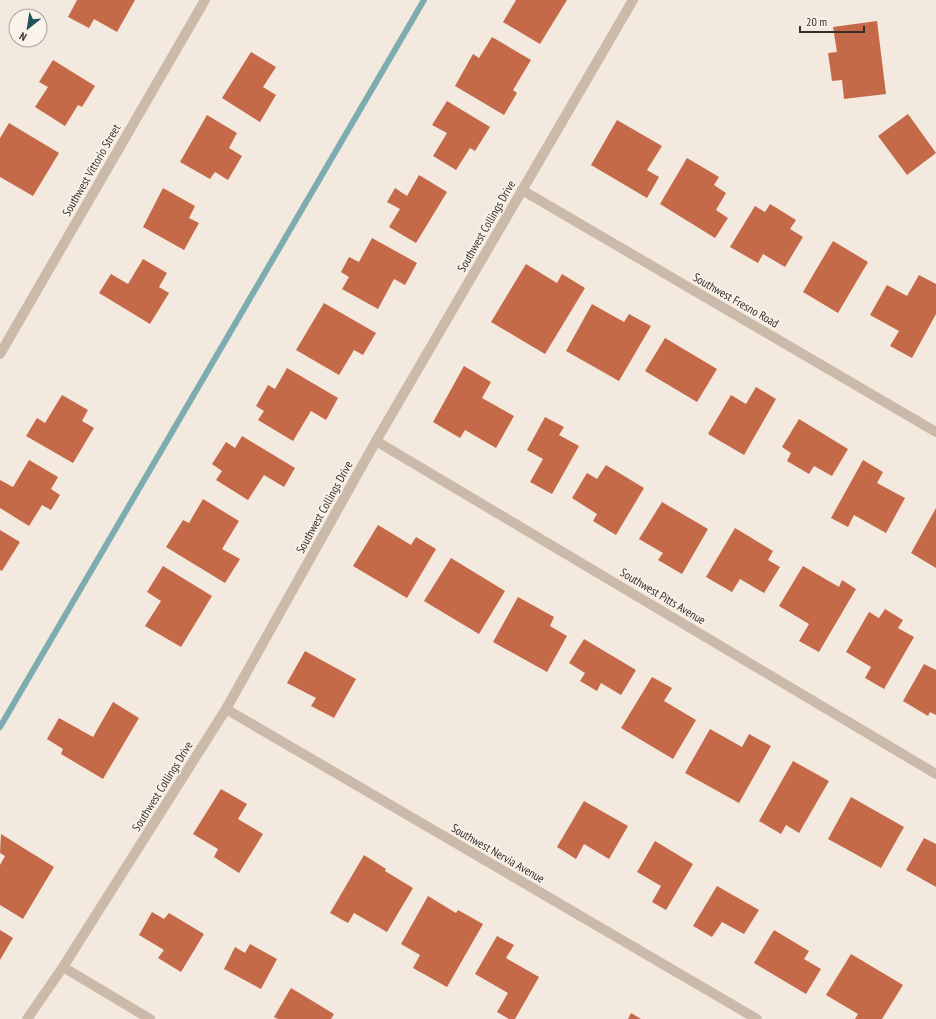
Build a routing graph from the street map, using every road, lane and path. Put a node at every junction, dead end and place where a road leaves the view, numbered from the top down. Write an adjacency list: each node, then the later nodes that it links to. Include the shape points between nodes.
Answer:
1 (204, 0): 4 (street, Southwest Vittorio Street)
2 (632, 0): 3 (street, Southwest Collings Drive)
3 (522, 190): 5 (street, Southwest Fresno Road); 6 (street, Southwest Collings Drive)
4 (0, 354)
5 (936, 432)
6 (376, 441): 7 (street, Southwest Collings Drive); 8 (street, Southwest Pitts Avenue)
7 (226, 709): 9 (street, Southwest Collings Drive); 12 (street, Southwest Nervia Avenue)
8 (936, 774)
9 (63, 967): 10 (street, Southwest Collings Drive); 11 (street)
10 (27, 1019)
11 (150, 1019)
12 (757, 1019)

